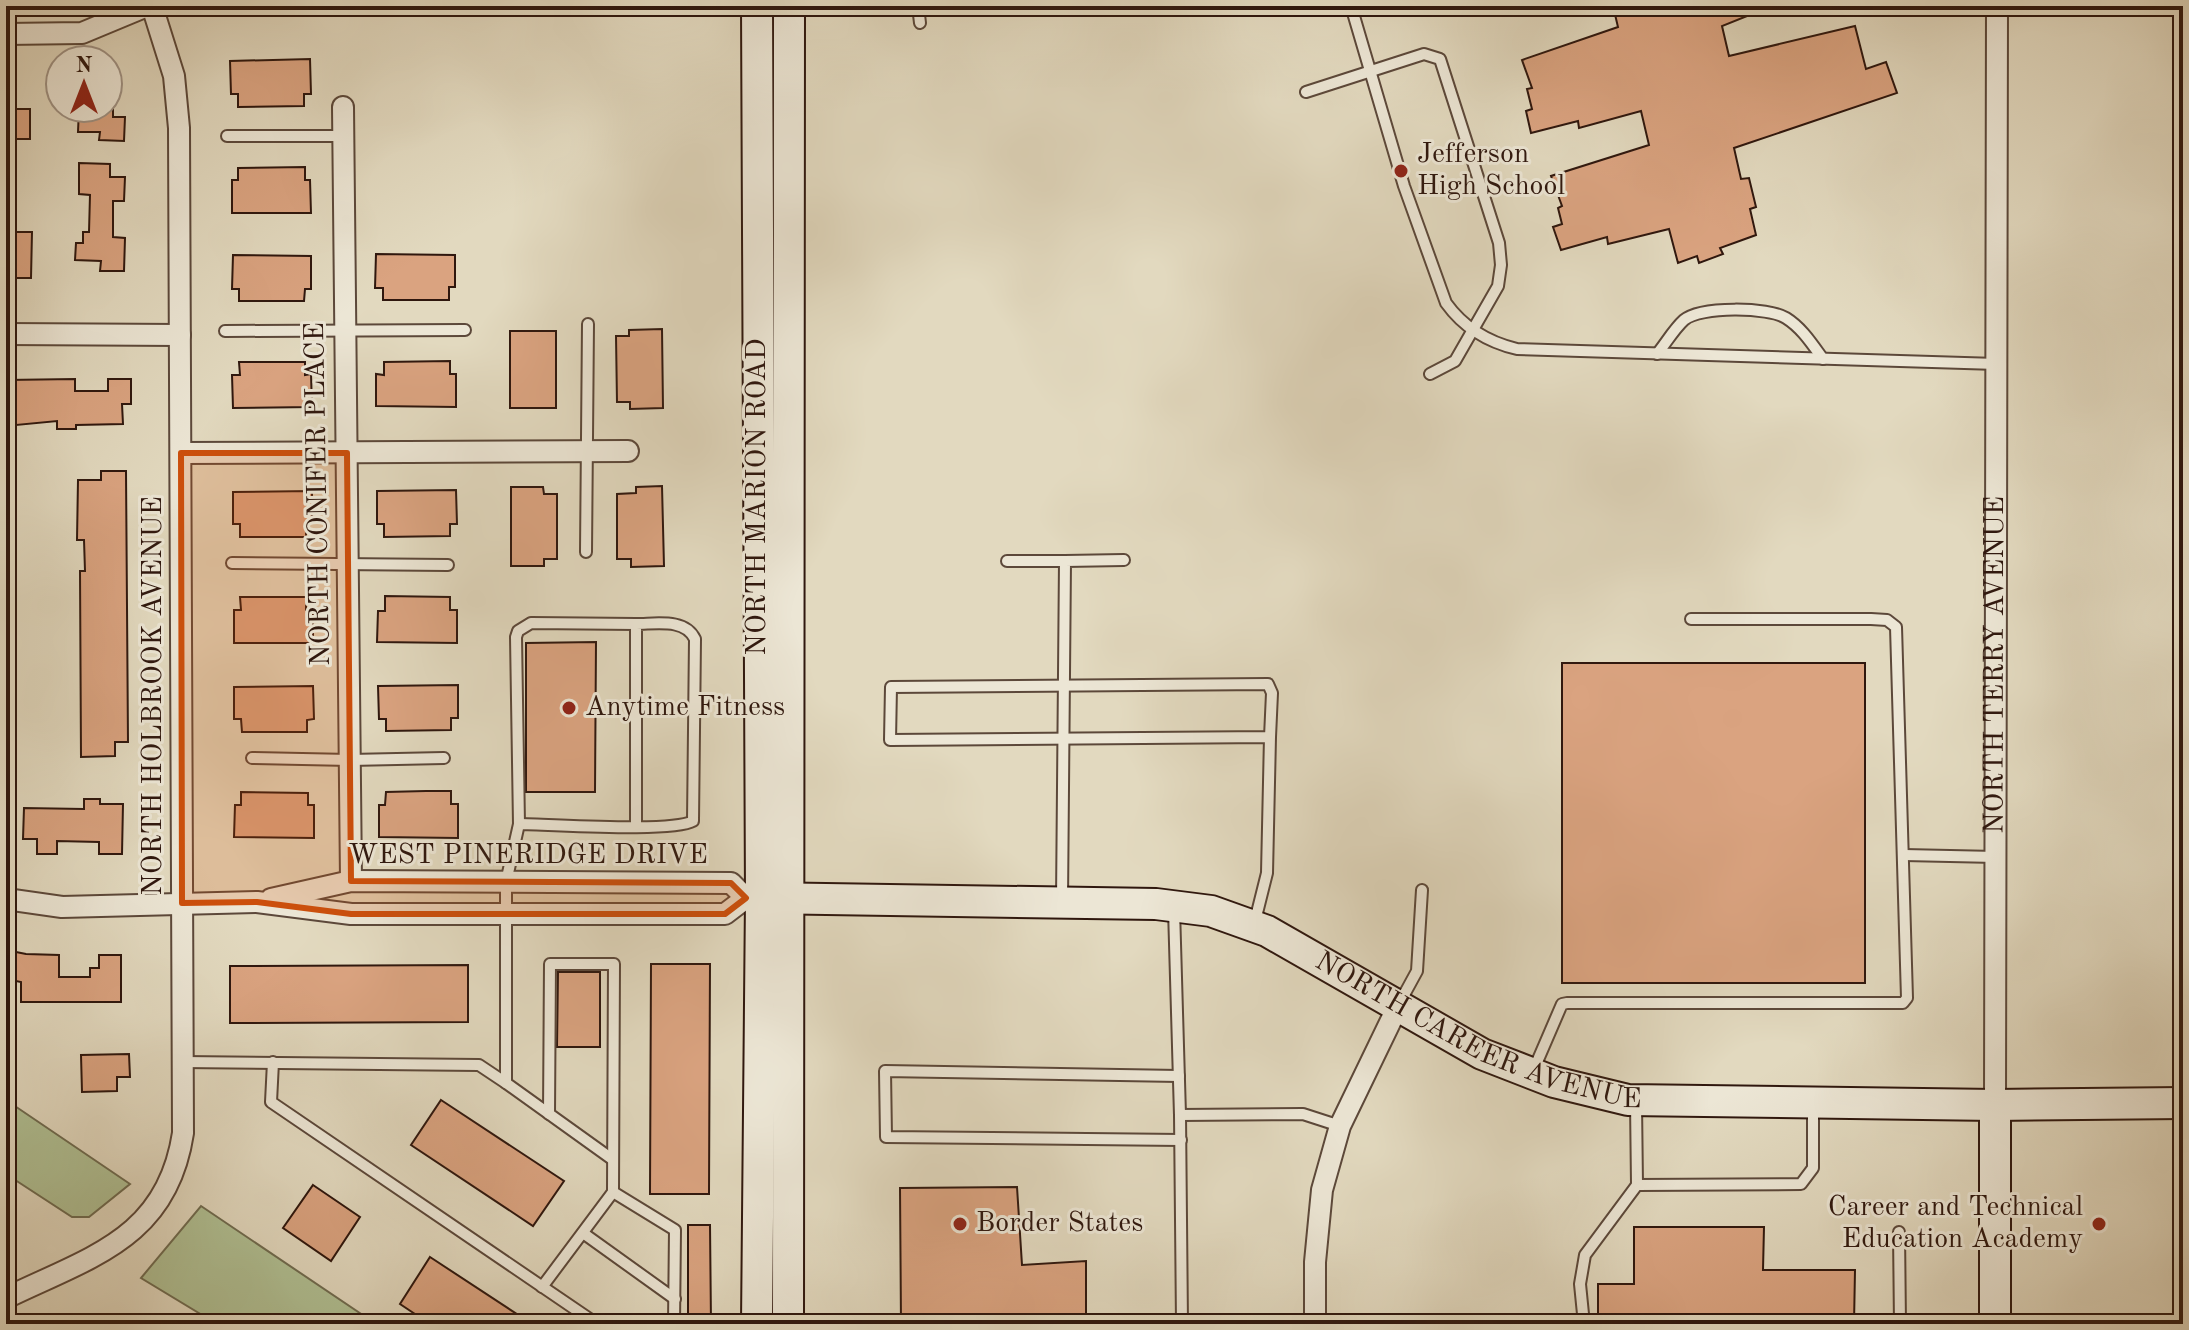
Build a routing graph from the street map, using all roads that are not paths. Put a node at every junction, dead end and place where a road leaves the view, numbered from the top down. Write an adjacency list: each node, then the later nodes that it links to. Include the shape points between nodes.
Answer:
1 (150, 6): 8 (street, via 82,33); 20 (street, NORTH HOLBROOK AVENUE, via 174,76 179,128)
2 (757, 6): 51 (main road, NORTH MARION ROAD)
3 (789, 6): 51 (main road, NORTH MARION ROAD)
4 (918, 6): 7 (lane)
5 (1351, 6): 9 (lane)
6 (1997, 6): 23 (street, NORTH TERRY AVENUE)
7 (920, 23)
8 (6, 34)
9 (1369, 71): 10 (lane); 18 (lane, via 1446,303); 18 (lane, via 1424,54 1440,59 1499,243 1498,286)
10 (1306, 92)
11 (343, 107): 13 (street, NORTH CONIFER PLACE)
12 (227, 136): 13 (lane)
13 (344, 136): 15 (street, NORTH CONIFER PLACE)
14 (588, 324): 25 (lane)
15 (346, 330): 16 (lane); 17 (lane); 28 (street, NORTH CONIFER PLACE)
16 (465, 330)
17 (225, 331)
18 (1472, 331): 21 (lane, via 1517,349); 24 (lane, via 1455,361)
19 (6, 334): 20 (street)
20 (180, 335): 27 (street, NORTH HOLBROOK AVENUE)
21 (1657, 354): 22 (lane); 22 (lane, via 1685,319 1715,310 1783,316 1799,327)
22 (1823, 359): 23 (lane)
23 (1997, 364): 47 (street, NORTH TERRY AVENUE)
24 (1430, 374)
25 (587, 451): 26 (street); 28 (street); 29 (lane)
26 (628, 451)
27 (181, 453): 28 (street); 54 (street, NORTH HOLBROOK AVENUE)
28 (347, 453): 34 (street, NORTH CONIFER PLACE)
29 (586, 552)
30 (1124, 560): 32 (lane)
31 (1007, 561): 32 (lane)
32 (1065, 561): 38 (lane)
33 (232, 563): 34 (lane)
34 (348, 564): 35 (lane); 43 (street, NORTH CONIFER PLACE)
35 (448, 565)
36 (1691, 619): 46 (lane, via 1871,619 1896,627)
37 (636, 624): 44 (lane, via 531,623 518,631); 45 (lane); 45 (lane, via 679,625 691,631 695,683 693,821)
38 (1065, 686): 39 (lane, via 1268,684); 40 (lane); 40 (lane, via 891,687 890,740)
39 (1270, 737): 40 (lane); 58 (lane, via 1267,873)
40 (1065, 740): 55 (lane)
41 (252, 758): 43 (lane)
42 (444, 758): 43 (lane)
43 (350, 760): 48 (street, NORTH CONIFER PLACE)
44 (519, 824): 45 (lane); 49 (lane)
45 (636, 826)
46 (1904, 855): 47 (lane); 62 (lane, via 1903,1003 1567,1003 1562,1004)
47 (1996, 857): 68 (street, NORTH TERRY AVENUE)
48 (351, 881): 49 (street, WEST PINERIDGE DRIVE); 53 (street, WEST PINERIDGE DRIVE)
49 (506, 882): 51 (street, WEST PINERIDGE DRIVE, via 731,883); 57 (lane)
50 (1422, 890): 59 (lane, via 1417,971)
51 (765, 898): 55 (main road, NORTH CAREER AVENUE); 57 (street, WEST PINERIDGE DRIVE, via 725,914); 83 (main road, NORTH MARION ROAD); 84 (main road, NORTH MARION ROAD)
52 (6, 899): 54 (street, WEST PINERIDGE DRIVE, via 62,907)
53 (257, 902): 54 (street, WEST PINERIDGE DRIVE); 57 (street, WEST PINERIDGE DRIVE, via 351,914)
54 (182, 903): 60 (street, NORTH HOLBROOK AVENUE)
55 (1062, 903): 56 (main road, NORTH CAREER AVENUE)
56 (1174, 907): 58 (main road, NORTH CAREER AVENUE, via 1211,911); 63 (lane)
57 (505, 914): 64 (lane)
58 (1253, 927): 59 (main road, NORTH CAREER AVENUE)
59 (1398, 1006): 62 (main road, NORTH CAREER AVENUE, via 1482,1054); 71 (street)
60 (182, 1062): 61 (lane); 79 (street, NORTH HOLBROOK AVENUE, via 180,1149 161,1198 117,1244)
61 (273, 1062): 64 (lane, via 479,1065); 78 (lane, via 271,1102)
62 (1532, 1074): 65 (main road, NORTH CAREER AVENUE)
63 (1179, 1076): 70 (lane); 72 (lane, via 885,1071 886,1137)
64 (506, 1083): 69 (lane)
65 (1636, 1101): 66 (main road, NORTH CAREER AVENUE); 74 (lane)
66 (1813, 1103): 68 (main road, NORTH CAREER AVENUE); 74 (lane, via 1813,1168 1801,1184)
67 (2183, 1103): 68 (main road, NORTH CAREER AVENUE)
68 (1995, 1105): 89 (main road, NORTH TERRY AVENUE)
69 (549, 1114): 73 (lane); 73 (lane, via 550,964 614,964)
70 (1180, 1115): 71 (lane, via 1303,1114); 72 (lane)
71 (1340, 1126): 86 (street, via 1322,1190)
72 (1181, 1140): 85 (lane)
73 (612, 1159): 75 (lane)
74 (1637, 1185): 87 (lane, via 1585,1255 1580,1284)
75 (613, 1192): 77 (lane); 80 (lane, via 675,1230)
76 (1899, 1232): 88 (lane)
77 (583, 1233): 78 (lane); 80 (lane)
78 (542, 1287): 81 (lane)
79 (6, 1298)
80 (675, 1299): 82 (lane)
81 (597, 1324)
82 (674, 1324)
83 (757, 1324)
84 (788, 1324)
85 (1182, 1324)
86 (1315, 1324)
87 (1584, 1324)
88 (1900, 1324)
89 (1995, 1324)

